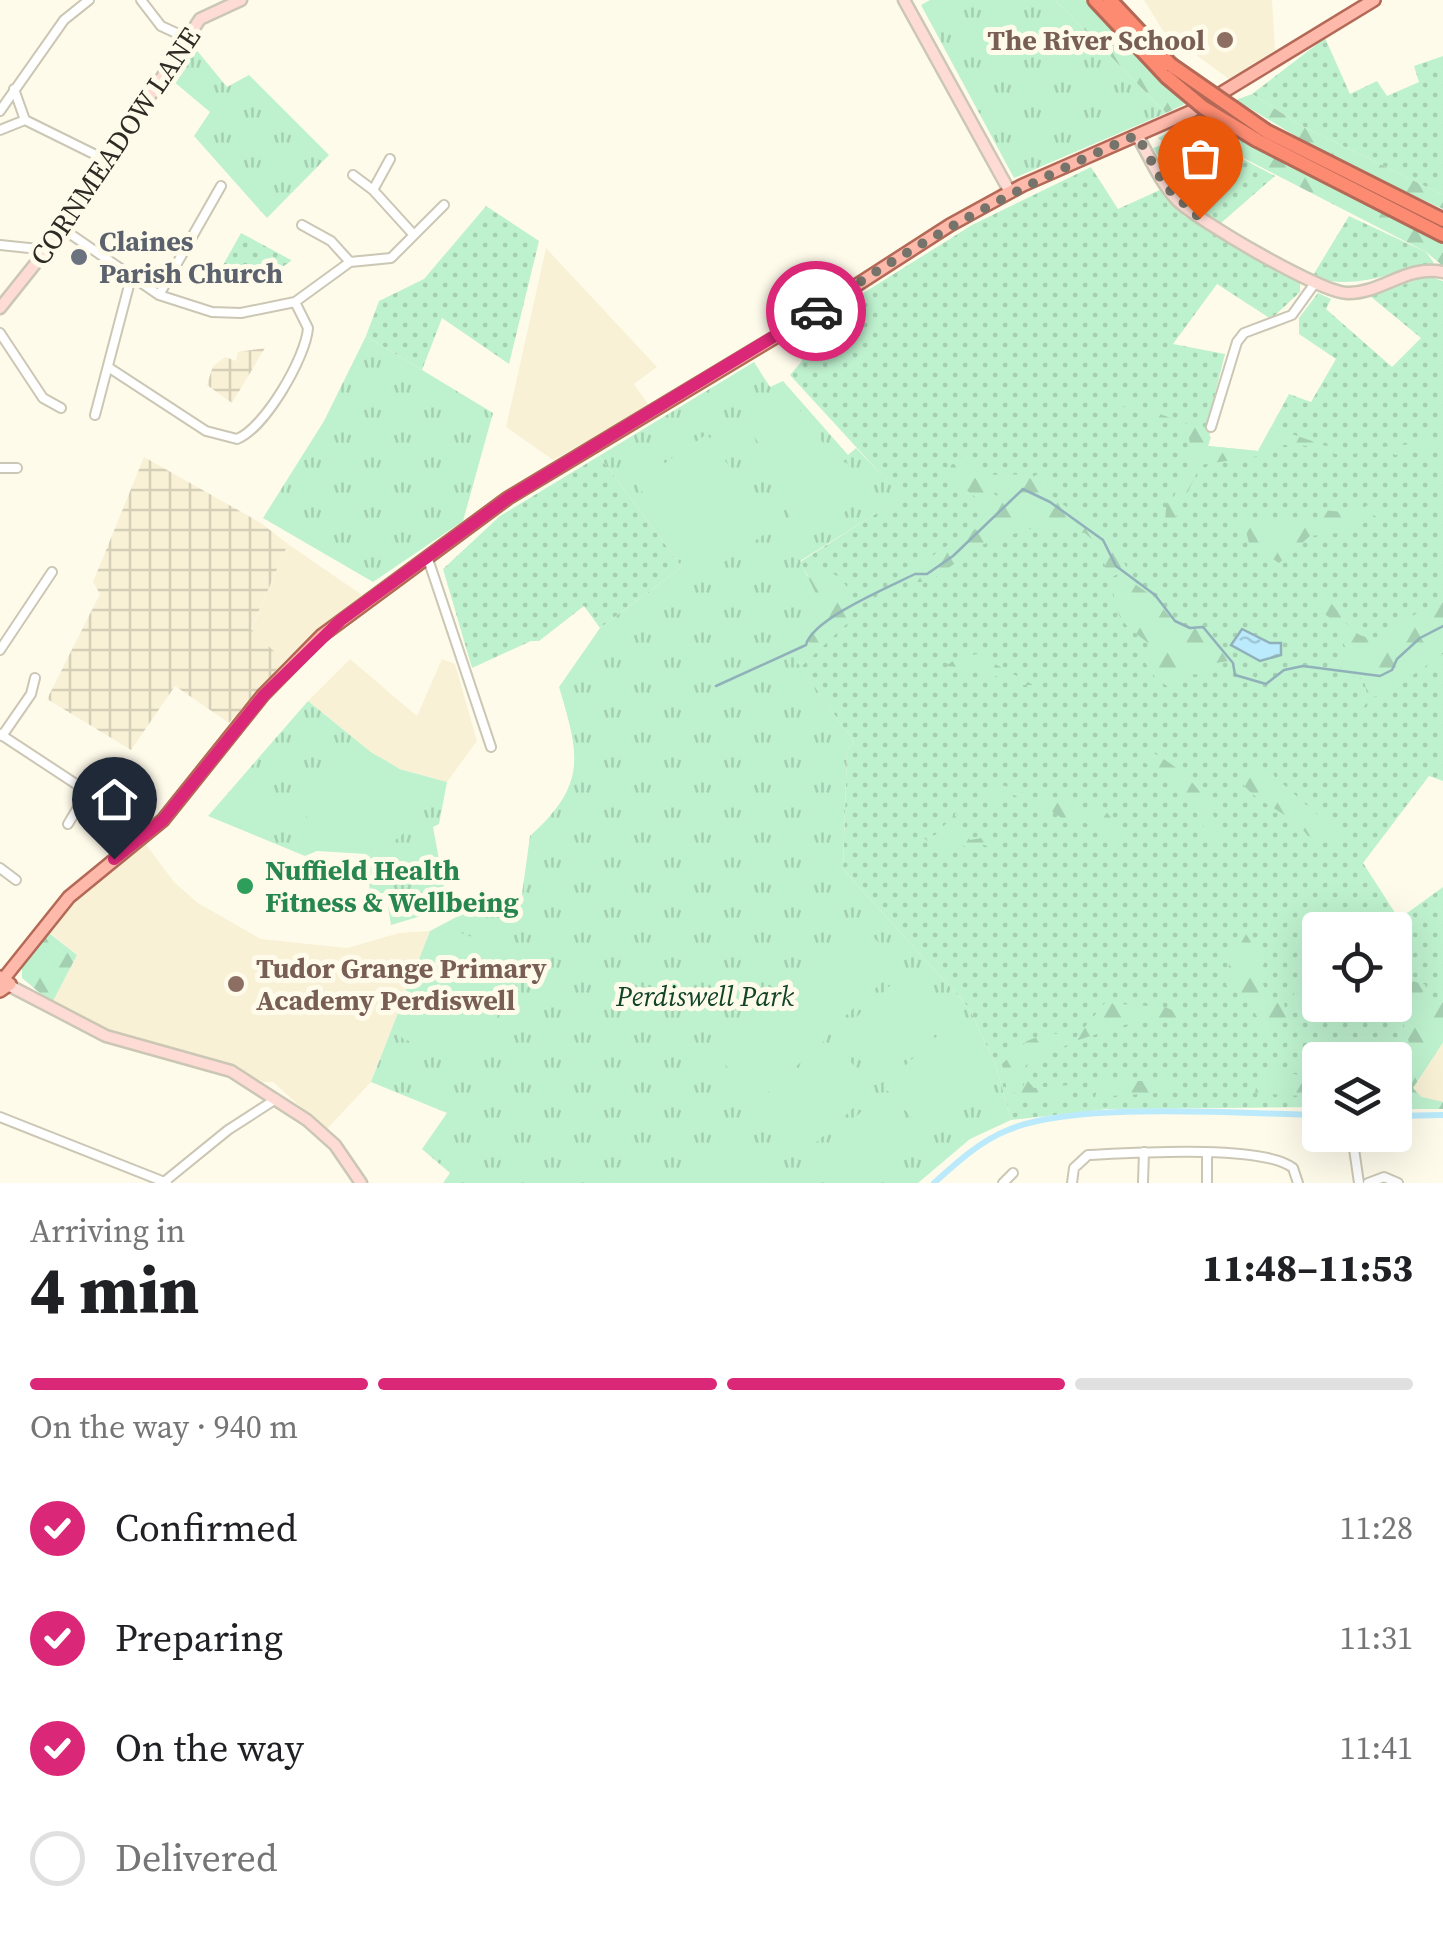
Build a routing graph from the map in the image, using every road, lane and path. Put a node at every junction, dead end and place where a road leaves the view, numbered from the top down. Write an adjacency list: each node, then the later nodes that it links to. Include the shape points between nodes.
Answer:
1 (90, 0): 10 (street, via 64,20)
2 (141, 0): 8 (street, via 161,26)
3 (904, 0): 21 (street)
4 (1095, 0): 9 (highway)
5 (1110, 0): 9 (highway)
6 (1374, 0): 14 (main road, via 1192,111)
7 (237, 1): 8 (street, CORNMEADOW LANE, via 200,19)
8 (187, 38): 17 (street, CORNMEADOW LANE)
9 (1169, 71): 15 (highway, bridge, via 1204,108)
10 (14, 89): 11 (street); 12 (street)
11 (0, 111)
12 (25, 120): 13 (street); 17 (street)
13 (0, 130)
14 (1137, 135): 21 (main road); 33 (street, via 1185,207)
15 (1262, 136): 23 (highway); 27 (highway)
16 (390, 159): 20 (street)
17 (108, 160): 25 (street, CORNMEADOW LANE)
18 (354, 175): 20 (street)
19 (221, 186): 34 (street)
20 (373, 190): 26 (street)
21 (1010, 192): 44 (main road, via 508,498)
22 (444, 205): 26 (street)
23 (1443, 220)
24 (307, 225): 30 (street)
25 (63, 228): 29 (street, CORNMEADOW LANE); 32 (street)
26 (413, 234): 30 (street, via 391,258)
27 (1443, 235)
28 (0, 245): 29 (street)
29 (48, 250): 36 (street, CORNMEADOW LANE)
30 (350, 262): 35 (street)
31 (1443, 272): 33 (street, via 1415,271 1356,293)
32 (132, 274): 34 (street); 38 (street)
33 (1315, 283): 41 (street, via 1292,315 1237,342)
34 (159, 295): 35 (street, via 212,312)
35 (294, 302): 38 (street, via 308,328 301,356 257,427 237,439 206,431)
36 (0, 308)
37 (0, 333): 39 (street, via 43,398)
38 (108, 367): 40 (street)
39 (62, 408)
40 (95, 415)
41 (1211, 427)
42 (0, 468): 43 (street)
43 (17, 468)
44 (428, 559): 49 (street); 52 (main road, via 293,663 163,820)
45 (52, 572): 46 (street)
46 (0, 650)
47 (35, 678): 48 (street)
48 (1, 735): 50 (street)
49 (492, 747)
50 (86, 794): 51 (street); 52 (street, via 126,816)
51 (68, 824)
52 (141, 836): 55 (main road, via 69,897)
53 (0, 868): 54 (street)
54 (16, 880)
55 (4, 983): 56 (street, via 106,1036 226,1069)
56 (276, 1099): 63 (street); 65 (street, via 335,1145)
57 (0, 1117): 63 (street)
58 (1144, 1152): 60 (street); 64 (street); 67 (street, via 1088,1155 1074,1168)
59 (1354, 1152): 70 (street)
60 (1207, 1154): 68 (street); 69 (street, via 1273,1156 1293,1168)
61 (1013, 1173): 66 (street)
62 (1401, 1180): 71 (street)
63 (166, 1182)
64 (1143, 1182)
65 (360, 1183)
66 (1004, 1183)
67 (1072, 1183)
68 (1208, 1183)
69 (1298, 1183)
70 (1359, 1183)
71 (1368, 1183)

